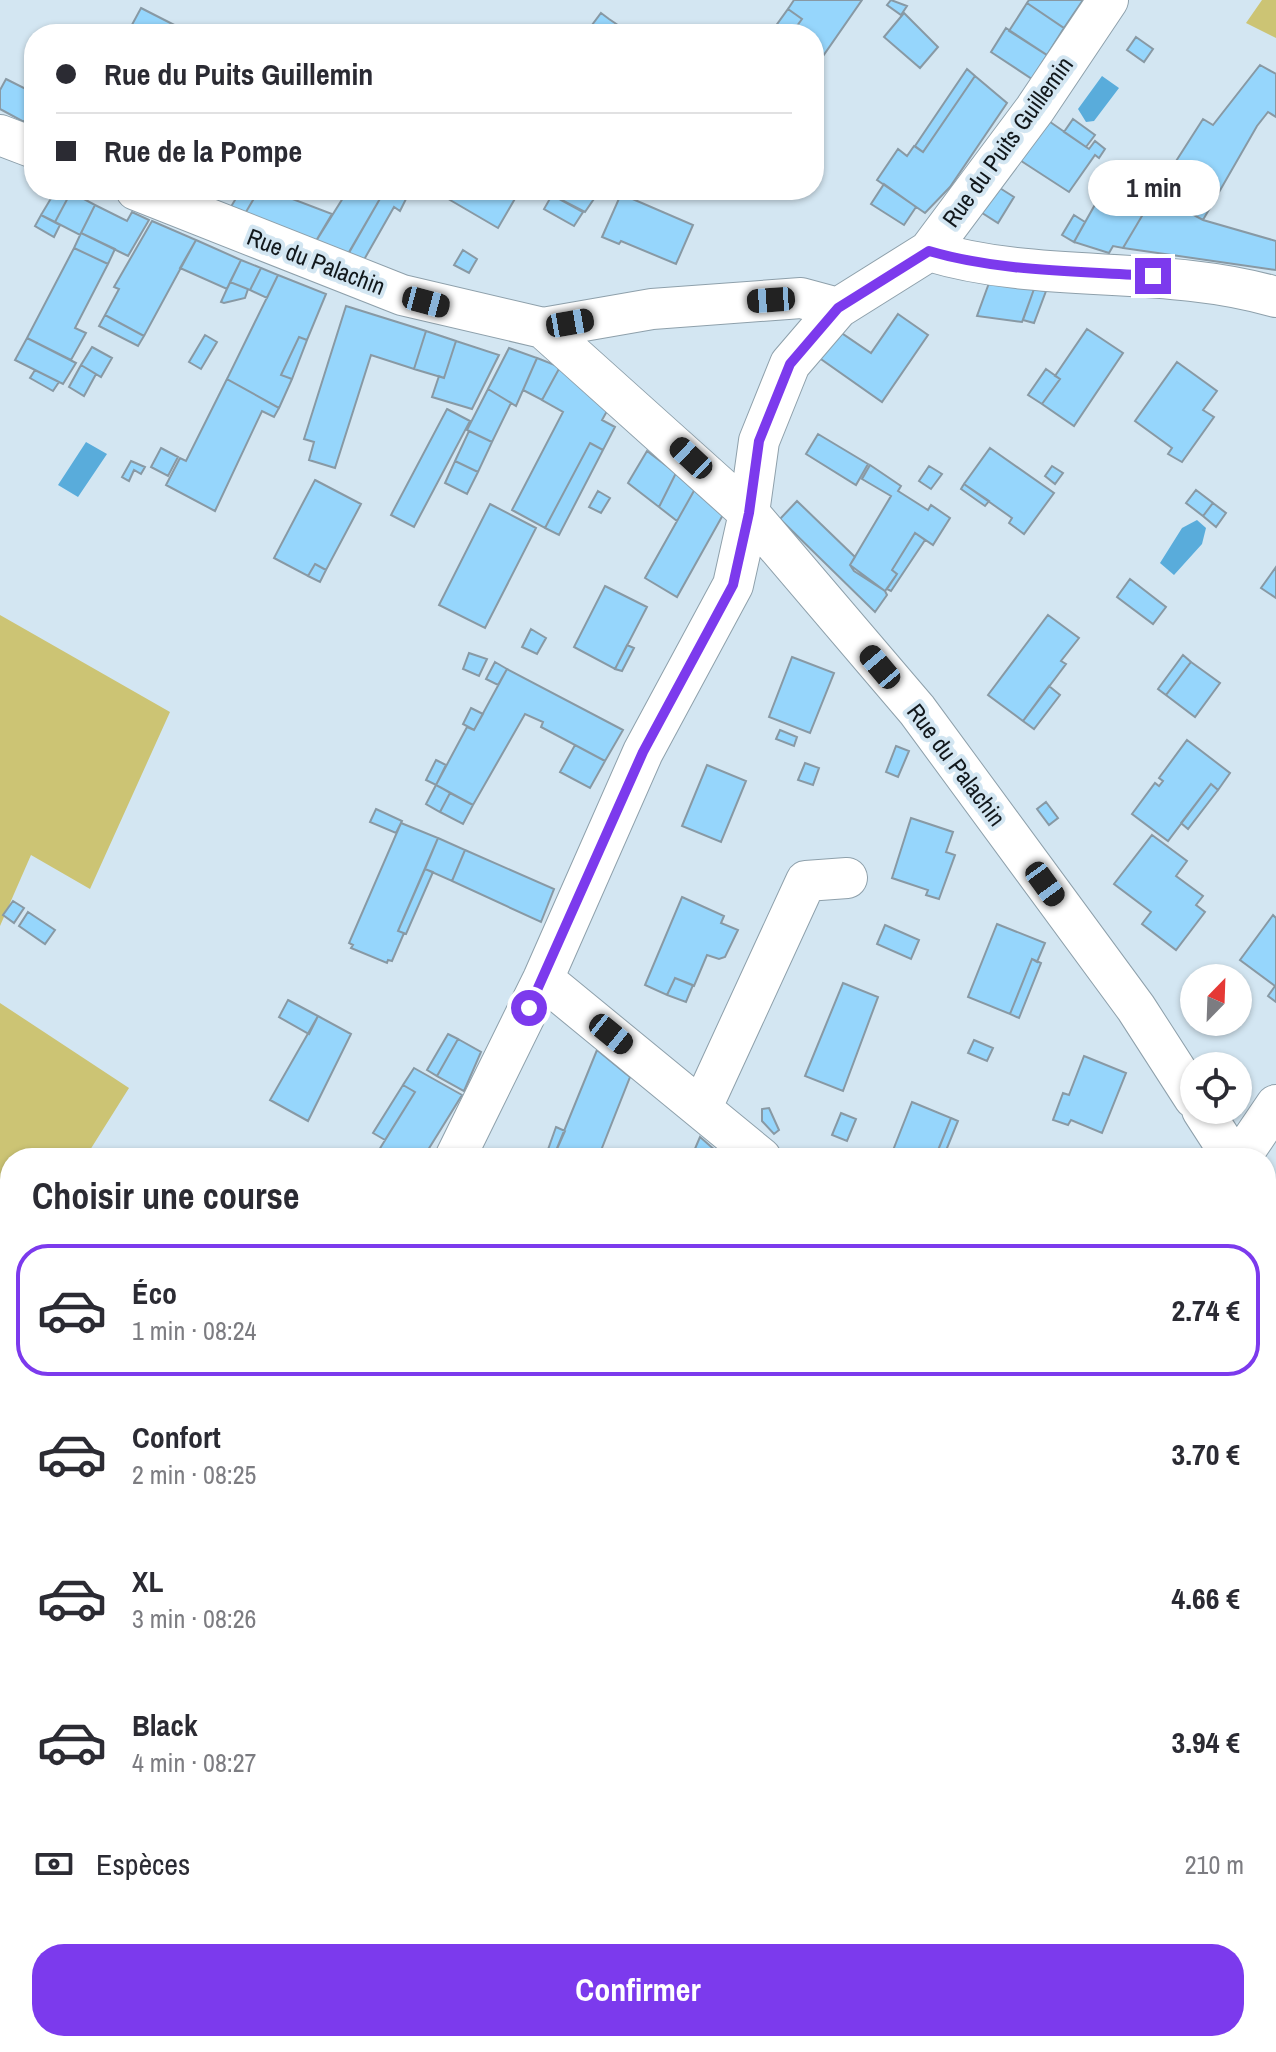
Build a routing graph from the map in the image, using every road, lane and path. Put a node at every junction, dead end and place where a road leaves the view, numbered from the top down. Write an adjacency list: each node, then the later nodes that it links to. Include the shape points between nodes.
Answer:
1 (1108, 0): 5 (street, Rue du Puits Guillemin)
2 (0, 135): 3 (street)
3 (24, 144)
4 (161, 200): 8 (street, Rue du Palachin, via 402,295)
5 (929, 251): 6 (street, via 1041,269 1181,278); 7 (street, Rue du Puits Guillemin)
6 (1276, 297)
7 (838, 308): 8 (street, via 801,298 652,309); 9 (street, Rue du Puits Guillemin, via 790,364 759,441)
8 (543, 328): 9 (street, Rue du Palachin)
9 (749, 513): 11 (street, Rue du Puits Guillemin, via 733,585 643,752); 12 (street, Rue du Palachin, via 917,710 1136,1008)
10 (847, 878): 14 (street, via 806,881)
11 (543, 979): 14 (street); 16 (street, Rue du Puits Guillemin)
12 (1180, 1076)
13 (1276, 1105): 19 (street)
14 (702, 1107): 17 (street)
15 (1211, 1124): 18 (street)
16 (460, 1148)
17 (749, 1148)
18 (1227, 1148)
19 (1247, 1148)

